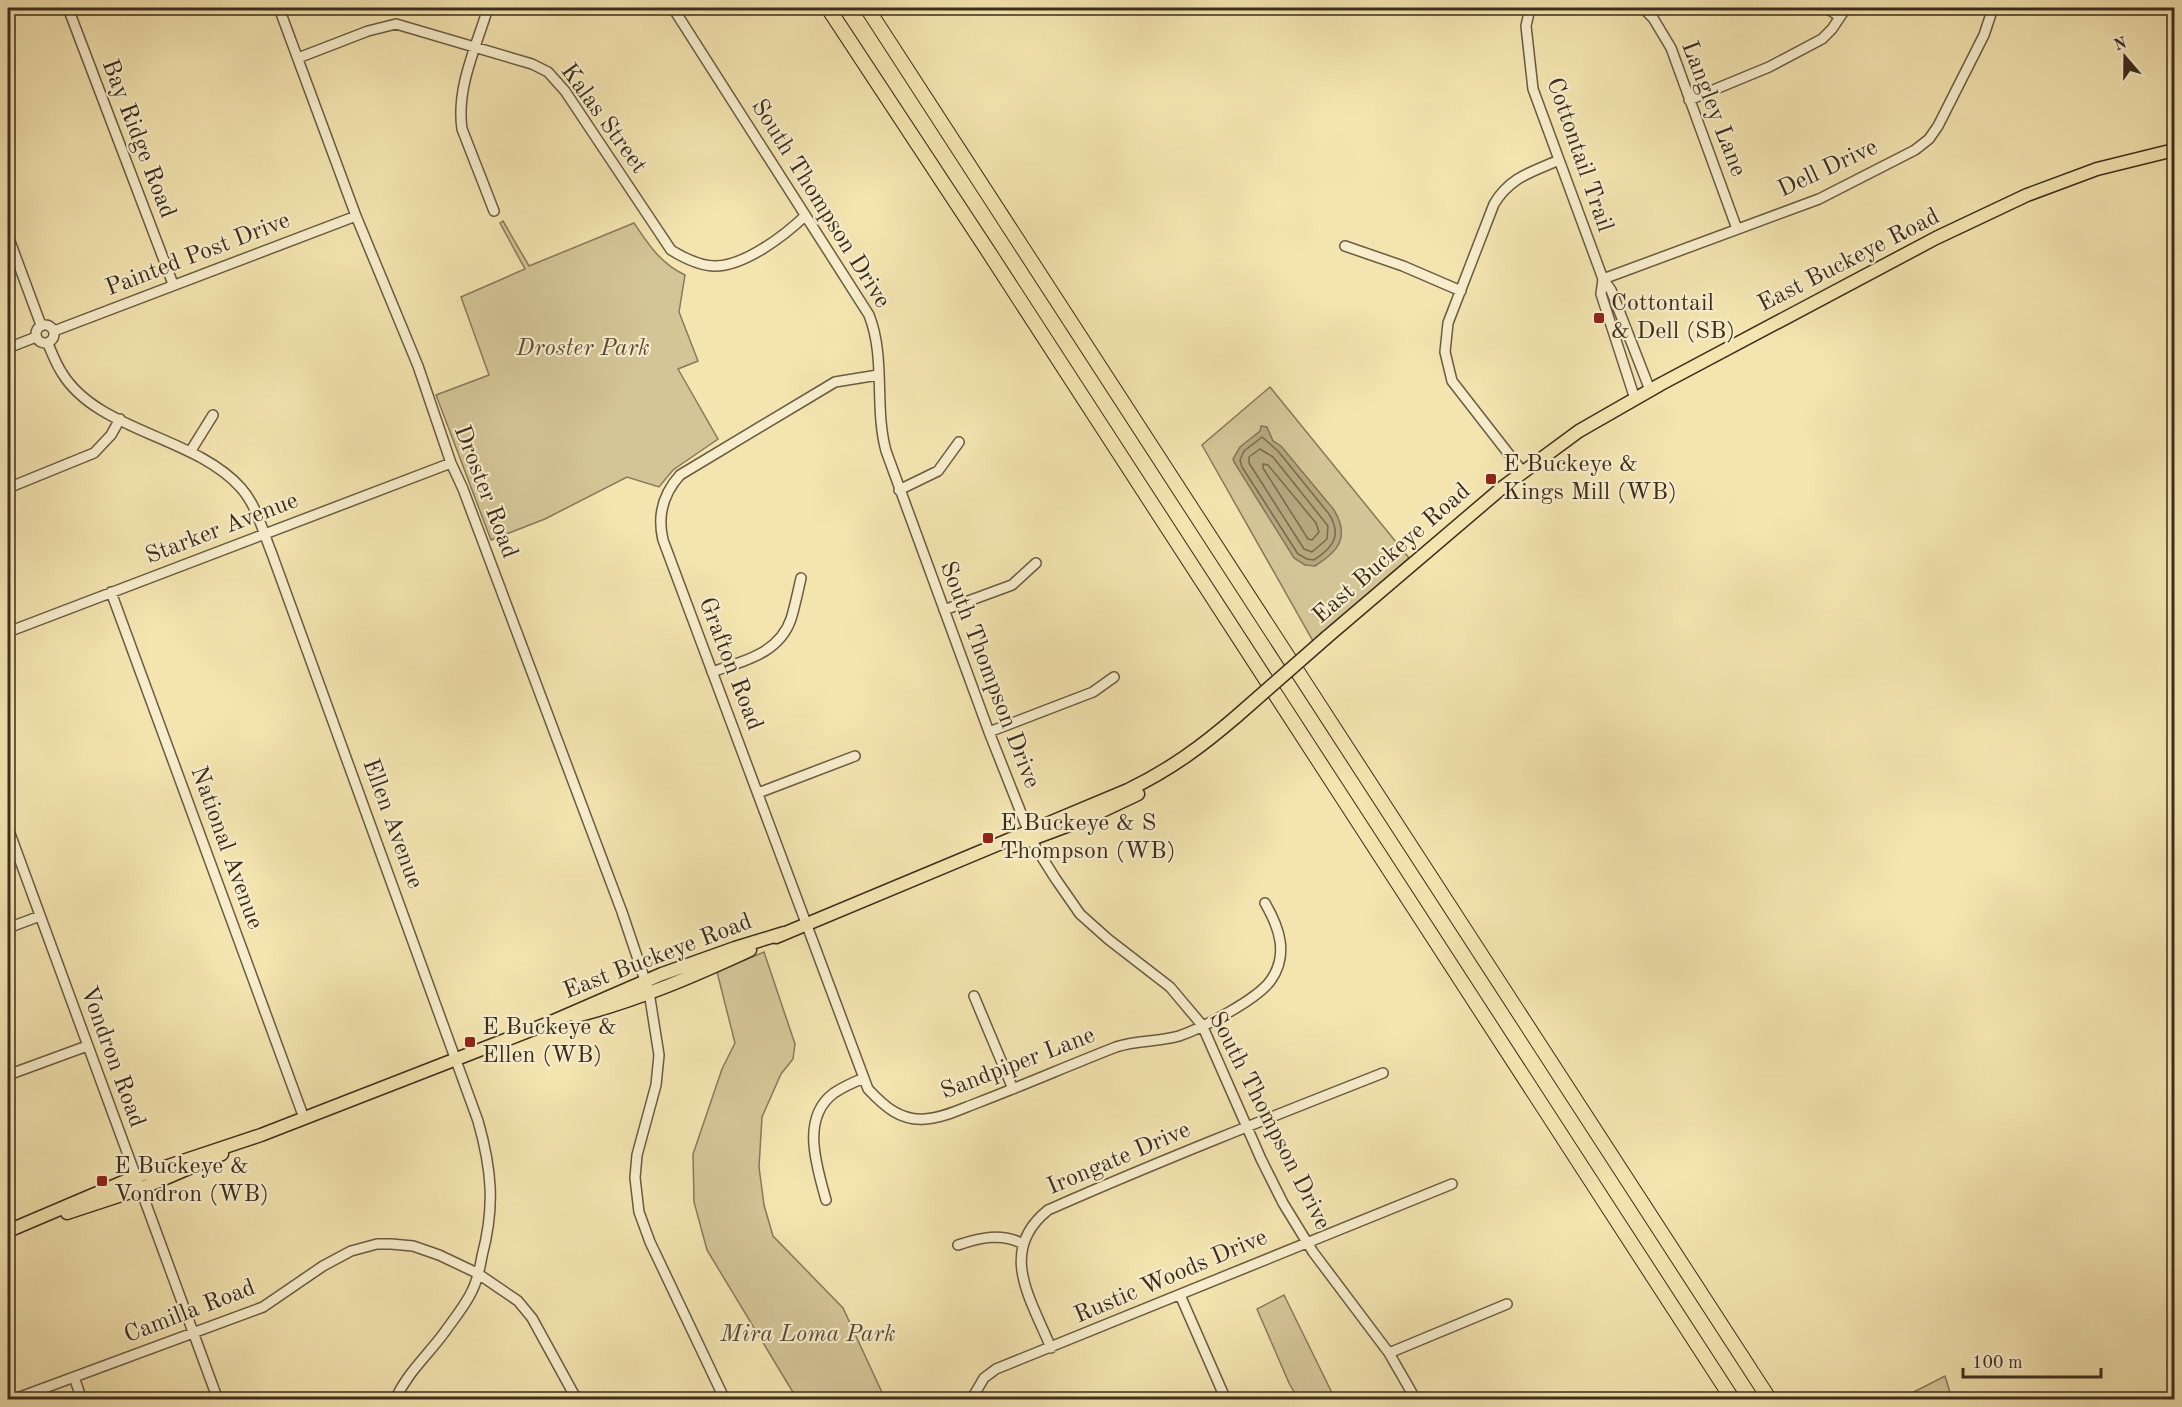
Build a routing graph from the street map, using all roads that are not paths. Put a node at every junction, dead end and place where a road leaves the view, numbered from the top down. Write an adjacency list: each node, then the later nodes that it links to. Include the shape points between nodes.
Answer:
1 (68, 8): 25 (street, Bay Ridge Road)
2 (279, 8): 14 (street, Droster Road)
3 (488, 8): 13 (street)
4 (672, 8): 20 (street, South Thompson Drive)
5 (828, 8): 96 (highway)
6 (867, 8): 97 (highway)
7 (1530, 8): 17 (street, Cottontail Trail, via 1526,26 1531,83)
8 (1643, 8): 15 (street, Langley Lane, via 1671,48)
9 (1827, 8): 12 (street)
10 (1846, 8): 12 (street)
11 (1993, 8): 21 (street, Dell Drive, via 1984,35 1929,139 1915,150 1818,199)
12 (1840, 17): 15 (street, via 1822,39 1769,67)
13 (475, 48): 14 (street, Kalas Street, via 396,24); 18 (street, via 460,116); 20 (street, Kalas Street, via 532,64 555,79 671,250 678,254 708,265 727,265 747,257)
14 (298, 58): 19 (street, Droster Road)
15 (1689, 100): 21 (street, Langley Lane)
16 (2175, 150): 33 (main road, East Buckeye Road, via 2097,169 2027,195 1936,238)
17 (1559, 160): 24 (street, Cottontail Trail); 26 (street, via 1522,176 1501,192)
18 (494, 211)
19 (356, 216): 25 (street, Painted Post Drive); 39 (street, Droster Road, via 418,366)
20 (806, 216): 32 (street, South Thompson Drive, via 869,315 876,337)
21 (1737, 229): 24 (street, Dell Drive)
22 (8, 236): 27 (street)
23 (1345, 246): 26 (street)
24 (1603, 279): 33 (street, Cottontail Trail, via 1611,290); 34 (street, Cottontail Trail, via 1601,294)
25 (173, 284): 28 (street, Painted Post Drive)
26 (1461, 291): 40 (street, via 1446,333 1448,372)
27 (41, 325): 28 (street); 29 (street, via 36,329)
28 (54, 331): 30 (street)
29 (36, 337): 30 (street); 31 (street)
30 (48, 344): 36 (street, Ellen Avenue, via 72,386)
31 (8, 348)
32 (878, 375): 42 (street, South Thompson Drive, via 880,432); 49 (street, Grafton Road, via 835,382 680,475 669,488 661,513 661,531)
33 (1650, 390): 34 (main road, East Buckeye Road)
34 (1635, 399): 40 (main road, East Buckeye Road, via 1579,430)
35 (213, 415): 38 (street)
36 (120, 419): 38 (street, Ellen Avenue); 41 (street, via 105,444 94,453)
37 (959, 442): 42 (street, via 938,471)
38 (190, 452): 43 (street, Ellen Avenue, via 214,465 242,489)
39 (451, 463): 43 (street, Starker Avenue); 60 (street, Droster Road)
40 (1522, 471): 55 (main road, East Buckeye Road, bridge, via 1327,637 1185,765 1094,815)
41 (8, 488)
42 (899, 490): 47 (street, South Thompson Drive)
43 (264, 534): 46 (street, Starker Avenue); 64 (street, Ellen Avenue)
44 (1036, 563): 47 (street, via 1012,585)
45 (801, 578): 49 (street, via 791,619 779,640 756,656)
46 (111, 592): 48 (street, Starker Avenue); 69 (street, National Avenue)
47 (944, 610): 51 (street, South Thompson Drive)
48 (8, 632)
49 (712, 672): 53 (street, Grafton Road)
50 (1114, 678): 51 (street, via 1093,692)
51 (989, 732): 55 (street, South Thompson Drive)
52 (855, 756): 53 (street)
53 (758, 793): 58 (street, Grafton Road)
54 (8, 828): 57 (street, Vondron Road)
55 (1030, 836): 58 (main road, East Buckeye Road); 62 (street, South Thompson Drive, via 1080,914 1170,987)
56 (1265, 903): 62 (street, Sandpiper Lane, via 1276,923 1280,943 1279,963 1271,980 1261,991)
57 (40, 916): 59 (street); 63 (street, Vondron Road)
58 (805, 924): 60 (main road, East Buckeye Road, via 735,948); 67 (street, Grafton Road)
59 (8, 928)
60 (647, 986): 64 (main road, East Buckeye Road); 92 (street, Droster Road, via 659,1055 656,1084 637,1155 639,1212)
61 (974, 996): 68 (street)
62 (1202, 1025): 68 (street, Sandpiper Lane, via 1179,1036 1118,1047); 70 (street, South Thompson Drive)
63 (87, 1046): 66 (street); 72 (street, Vondron Road)
64 (457, 1059): 69 (main road, East Buckeye Road); 80 (street, Ellen Avenue, via 485,1147 491,1185 488,1233)
65 (1383, 1073): 70 (street, Irongate Drive)
66 (8, 1075)
67 (864, 1078): 68 (street, Sandpiper Lane, via 868,1089 884,1106 914,1119 948,1114); 75 (street, via 828,1099 816,1124 814,1146)
68 (1013, 1089)
69 (304, 1118): 71 (main road, East Buckeye Road)
70 (1247, 1127): 77 (street, South Thompson Drive); 78 (street, Irongate Drive, via 1048,1210 1030,1227)
71 (261, 1135): 72 (main road, East Buckeye Road); 74 (main road, East Buckeye Road)
72 (135, 1177): 74 (street, Vondron Road); 76 (main road, East Buckeye Road)
73 (1452, 1184): 77 (street, Rustic Woods Drive)
74 (140, 1189): 76 (main road, East Buckeye Road); 83 (street, Vondron Road)
75 (826, 1200)
76 (12, 1229)
77 (1306, 1242): 81 (street, Rustic Woods Drive); 85 (street, South Thompson Drive)
78 (1023, 1244): 79 (street, via 992,1237); 84 (street, Irongate Drive, via 1022,1277)
79 (958, 1245)
80 (477, 1273): 83 (street, Camilla Road, via 413,1246 371,1246 341,1256 263,1307); 90 (street, Ellen Avenue, via 471,1292 406,1379); 91 (street, Camilla Road, via 518,1302 532,1318)
81 (1180, 1295): 84 (street, Rustic Woods Drive); 94 (street)
82 (1507, 1304): 85 (street)
83 (193, 1333): 86 (street, Camilla Road); 89 (street, Vondron Road)
84 (1051, 1348): 93 (street, Rustic Woods Drive, via 996,1369 984,1378)
85 (1389, 1353): 95 (street, South Thompson Drive)
86 (74, 1377): 87 (street, Camilla Road); 88 (street)
87 (12, 1400)
88 (82, 1400)
89 (218, 1400)
90 (395, 1400)
91 (577, 1400)
92 (725, 1400)
93 (971, 1400)
94 (1226, 1400)
95 (1416, 1400)
96 (1732, 1400)
97 (1770, 1400)

